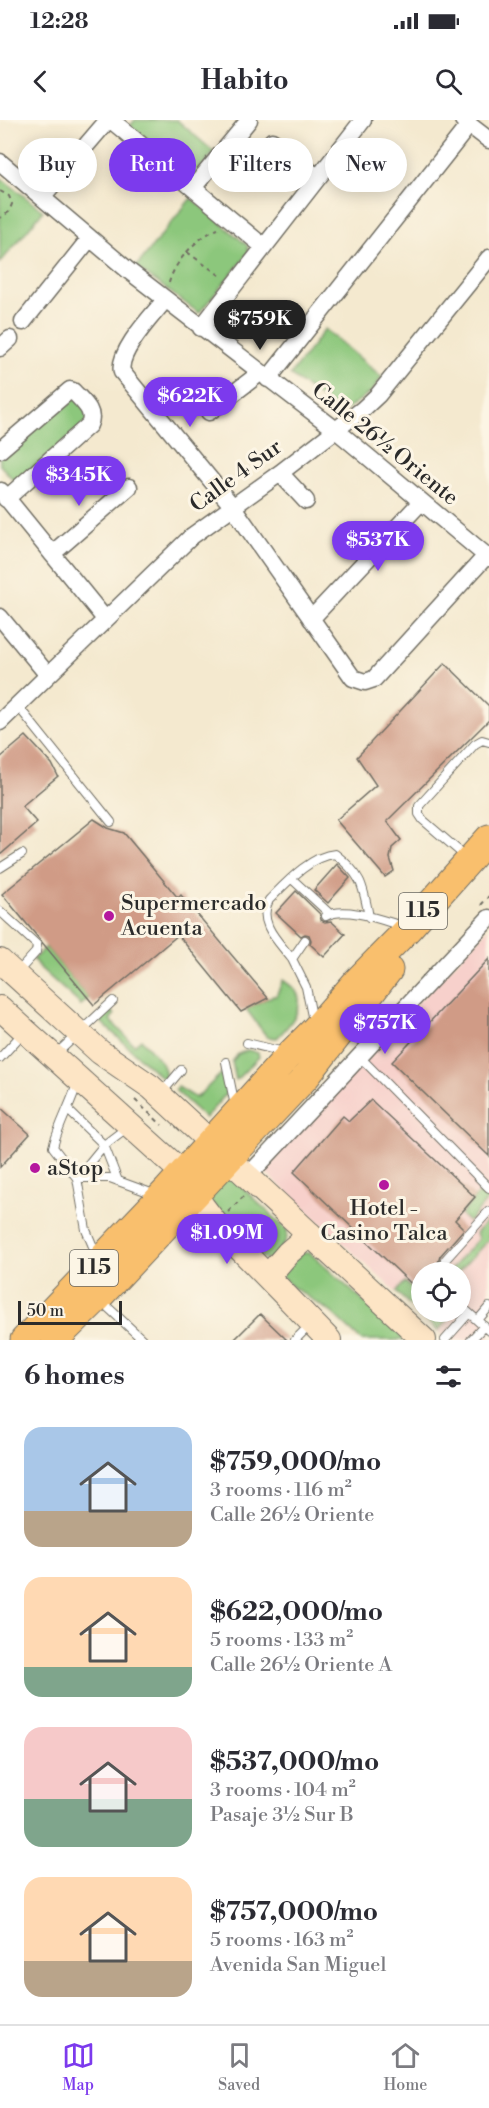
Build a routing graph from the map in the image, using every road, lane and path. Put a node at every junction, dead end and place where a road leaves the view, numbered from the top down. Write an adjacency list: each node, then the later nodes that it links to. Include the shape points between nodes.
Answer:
1 (110, 120): 5 (street); 13 (street)
2 (249, 120): 10 (street)
3 (363, 120): 9 (street)
4 (466, 122): 6 (street); 24 (street)
5 (132, 138)
6 (489, 140)
7 (0, 162): 13 (street, Calle 26½ Oriente)
8 (313, 174): 9 (street)
9 (318, 178): 17 (street)
10 (196, 184)
11 (196, 190): 15 (street)
12 (0, 191): 14 (path, via 9,196 12,204)
13 (42, 197): 16 (street, Calle 26½ Oriente)
14 (0, 218)
15 (235, 223): 17 (street); 18 (path, via 210,232)
16 (90, 238): 21 (street, Calle 26½ Oriente); 22 (street)
17 (264, 247): 20 (street)
18 (187, 252): 20 (path); 21 (path, via 170,276)
19 (489, 258): 26 (street, Calle 4 Sur, via 387,385)
20 (234, 285): 23 (street)
21 (165, 300): 23 (street, Calle 26½ Oriente); 33 (street, via 128,349 121,362 122,372)
22 (24, 322)
23 (201, 328): 24 (street, Calle 26½ Oriente)
24 (264, 376): 25 (street); 26 (street, Calle 26½ Oriente)
25 (209, 412)
26 (336, 430): 28 (street, Calle 4 Sur); 32 (street, Calle 26½ Oriente)
27 (0, 450): 30 (street, via 70,390 92,413 89,425)
28 (280, 473): 31 (street); 33 (street, Calle 4 Sur)
29 (129, 487): 34 (street)
30 (3, 494): 34 (street)
31 (306, 501)
32 (421, 502): 35 (street, Calle 26½ Oriente); 38 (street)
33 (232, 507): 37 (street, Calle 4 Sur, via 192,536); 38 (street)
34 (52, 554): 37 (street)
35 (488, 557): 38 (street, via 370,681 360,682 350,675)
36 (0, 617): 39 (street)
37 (105, 619): 39 (street, Calle 4 Sur)
38 (310, 619)
39 (47, 674): 40 (street, Calle 4 Sur)
40 (17, 705): 41 (street, Calle 4 Sur); 43 (lane)
41 (0, 722)
42 (489, 742): 46 (lane, via 475,744 419,806 423,820)
43 (111, 822)
44 (489, 838): 46 (highway, 115)
45 (22, 854): 47 (lane)
46 (479, 862): 52 (highway, 115); 74 (highway, 115, via 319,1063)
47 (0, 868)
48 (292, 879): 50 (lane, via 328,915); 50 (lane, via 305,867 335,854 352,867 363,886); 54 (lane, via 269,900 265,914 268,928)
49 (0, 911): 55 (lane, via 37,945 36,952)
50 (369, 916): 52 (lane)
51 (489, 918): 64 (street)
52 (409, 928): 58 (highway, 115)
53 (305, 940): 54 (lane)
54 (292, 959): 58 (lane, via 306,987)
55 (8, 968): 60 (main road)
56 (113, 1001): 60 (lane)
57 (0, 1008): 59 (main road)
58 (315, 1029): 62 (highway, 115)
59 (25, 1031): 63 (main road); 65 (lane)
60 (78, 1032): 63 (lane); 69 (main road)
61 (247, 1043): 62 (lane)
62 (290, 1054): 71 (highway, 115)
63 (54, 1056): 68 (main road)
64 (360, 1057): 74 (street); 78 (lane)
65 (0, 1058)
66 (226, 1062): 71 (lane)
67 (181, 1070): 69 (lane)
68 (78, 1079): 70 (lane); 72 (main road)
69 (160, 1095): 74 (main road)
70 (69, 1110): 73 (lane); 75 (lane, via 53,1147)
71 (237, 1113): 74 (highway, 115)
72 (131, 1125): 73 (lane); 77 (main road, via 175,1166)
73 (104, 1145): 75 (lane); 76 (lane)
74 (229, 1159): 77 (highway, 115); 81 (main road)
75 (77, 1178): 76 (lane); 82 (lane, via 86,1230)
76 (118, 1181): 79 (lane)
77 (188, 1186): 79 (highway, 115); 84 (main road, via 216,1224); 85 (highway, 115)
78 (488, 1186)
79 (159, 1199): 82 (highway, 115)
80 (489, 1211): 83 (lane)
81 (310, 1234): 84 (main road); 96 (main road)
82 (100, 1262): 92 (highway, 115)
83 (444, 1262)
84 (268, 1276): 89 (main road)
85 (98, 1299): 91 (highway, 115); 93 (lane)
86 (489, 1307): 90 (lane)
87 (471, 1315): 90 (lane)
88 (461, 1322): 97 (lane)
89 (313, 1324): 94 (lane); 95 (main road, via 330,1324)
90 (484, 1326): 98 (lane)
91 (59, 1339)
92 (24, 1340)
93 (142, 1340)
94 (296, 1340)
95 (349, 1340)
96 (424, 1340)
97 (445, 1340)
98 (471, 1340)

